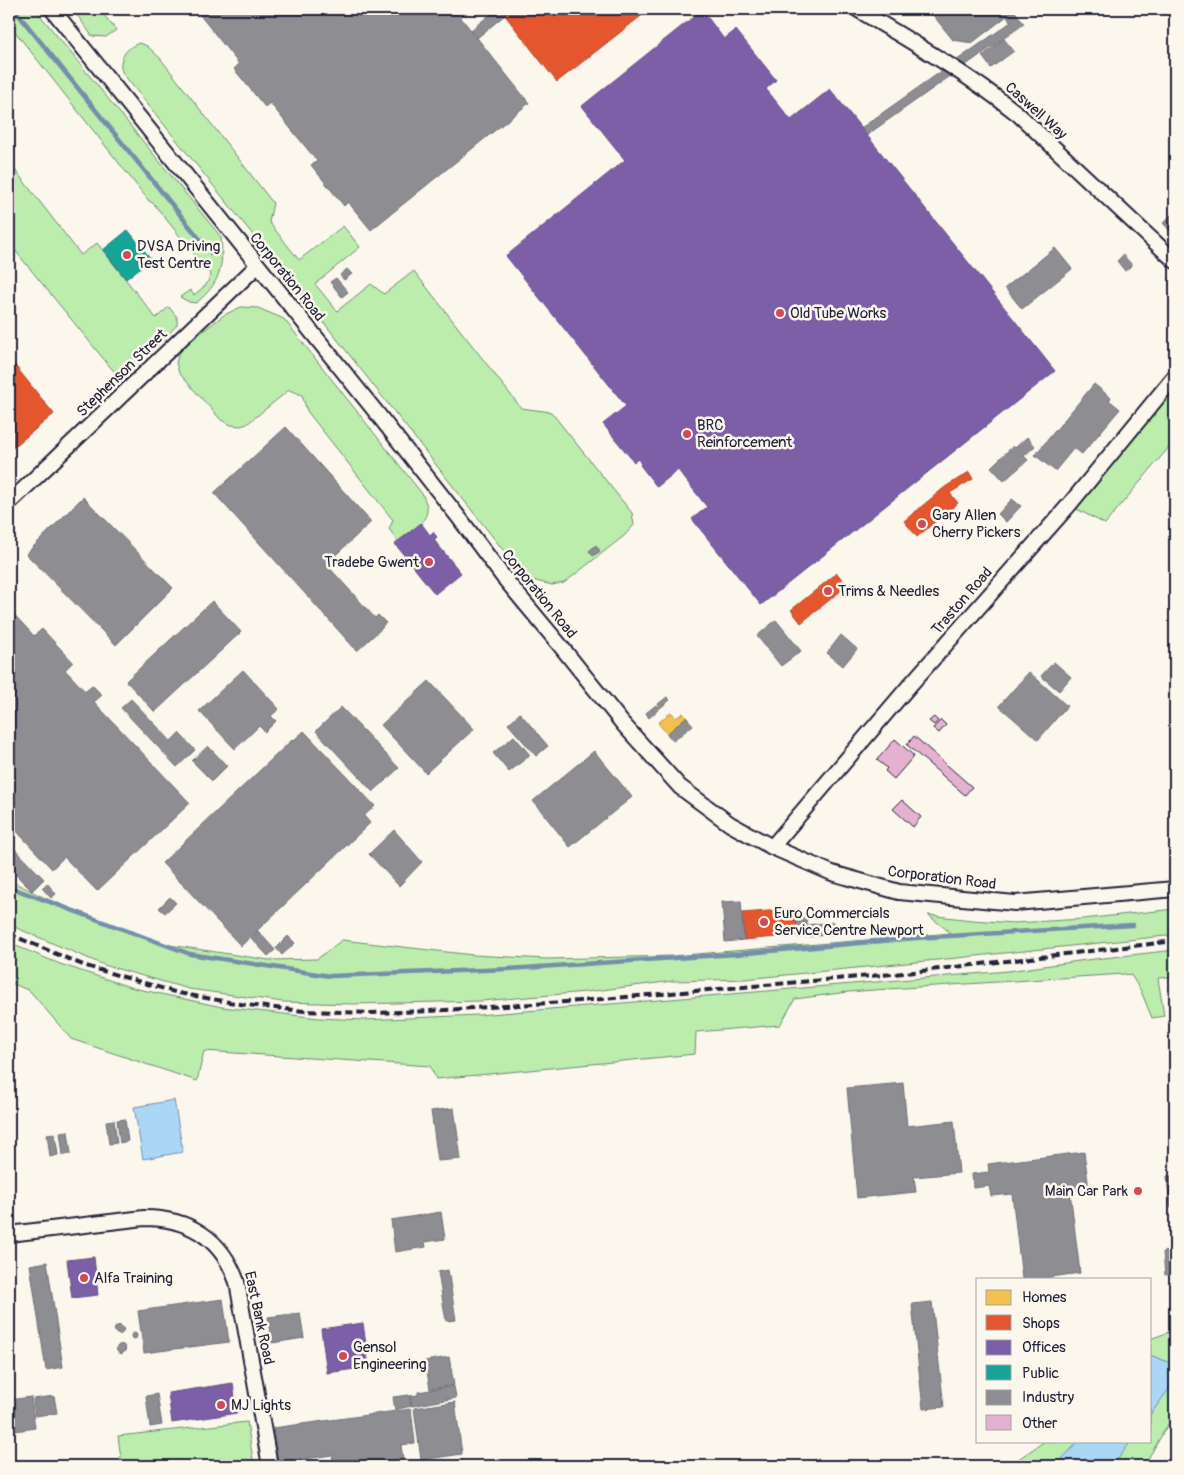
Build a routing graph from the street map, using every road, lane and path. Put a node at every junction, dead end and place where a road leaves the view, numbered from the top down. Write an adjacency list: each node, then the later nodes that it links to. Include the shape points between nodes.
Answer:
1 (52, 9): 4 (street, Corporation Road)
2 (858, 9): 3 (street, Caswell Way, via 992,93)
3 (1175, 261)
4 (257, 266): 6 (street, Stephenson Street); 7 (street, Corporation Road, via 623,724 680,787 730,824)
5 (1175, 376): 7 (street, Traston Road, via 1069,505)
6 (9, 503)
7 (772, 847): 8 (street, Corporation Road, via 832,873 898,892 1015,903)
8 (1175, 890)
9 (9, 1234): 10 (street, East Bank Road, via 159,1218 179,1222 211,1242 228,1262 237,1282)
10 (270, 1466)

